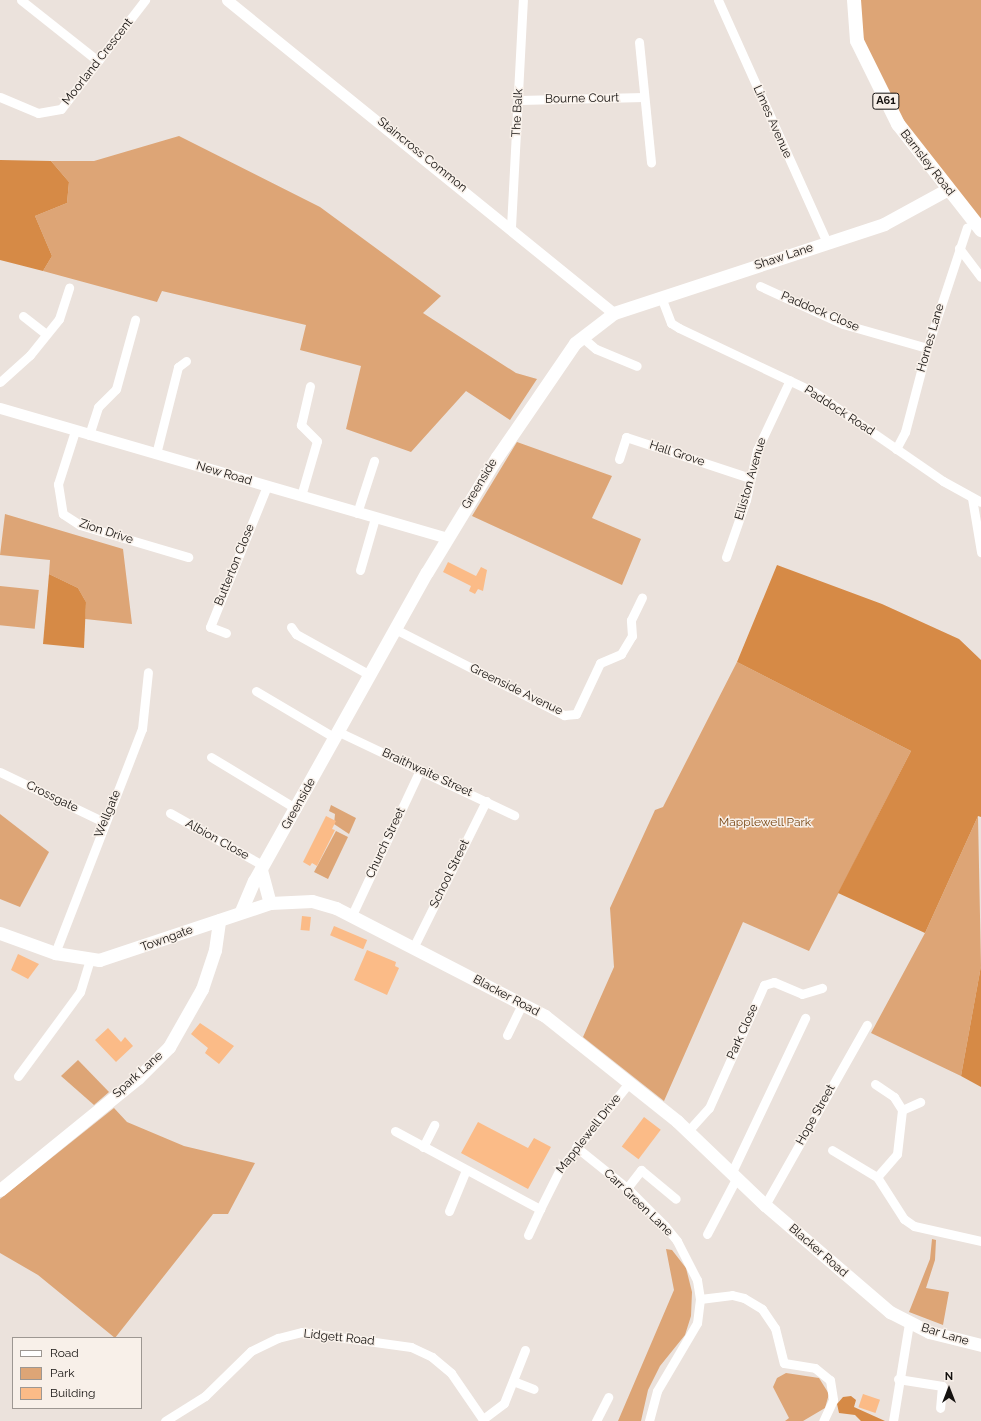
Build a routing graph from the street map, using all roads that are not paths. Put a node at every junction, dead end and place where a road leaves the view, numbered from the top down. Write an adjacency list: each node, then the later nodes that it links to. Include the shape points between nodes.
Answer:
1 (21, 0): 8 (street)
2 (146, 0): 8 (street, Moorland Crescent)
3 (227, 0): 14 (street, Staincross Common)
4 (523, 0): 11 (street, The Balk)
5 (718, 0): 17 (street, Limes Avenue)
6 (854, 0): 13 (main road, Barnsley Road / A61, via 857,41 891,110)
7 (639, 42): 10 (street)
8 (98, 61): 9 (street, Moorland Crescent, via 61,109 50,113 38,113)
9 (0, 97)
10 (644, 97): 11 (street, Bourne Court); 12 (street)
11 (519, 100): 14 (street, The Balk)
12 (650, 162)
13 (948, 189): 16 (main road, Barnsley Road / A61); 17 (main road, Shaw Lane, via 884,224)
14 (511, 227): 23 (street, Staincross Common)
15 (967, 227): 18 (street, Hornes Lane)
16 (981, 230)
17 (827, 243): 22 (main road, Shaw Lane)
18 (959, 248): 19 (street); 28 (street, Hornes Lane)
19 (981, 277)
20 (760, 286): 28 (street, Paddock Close, via 843,324)
21 (69, 288): 26 (street, via 59,319)
22 (661, 298): 23 (main road, Shaw Lane); 31 (street, Paddock Road, via 671,323)
23 (614, 313): 27 (main road, Greenside)
24 (24, 316): 26 (street)
25 (134, 320): 36 (street, via 116,389 98,407)
26 (46, 334): 32 (street)
27 (582, 337): 30 (street, via 596,349); 48 (main road, Greenside, via 539,391)
28 (927, 348): 37 (street, Hornes Lane, via 909,419)
29 (186, 361): 38 (street, via 178,367)
30 (637, 366)
31 (790, 380): 37 (street, Paddock Road, via 819,396); 41 (street, Elliston Avenue, via 768,421)
32 (0, 382)
33 (310, 386): 43 (street, via 301,425 317,441)
34 (0, 408): 35 (street, New Road)
35 (75, 431): 36 (street, New Road); 50 (street, Zion Drive, via 58,484 63,514 80,525)
36 (89, 435): 38 (street, New Road)
37 (896, 449): 44 (street, Paddock Road)
38 (156, 454): 42 (street, New Road)
39 (619, 459): 41 (street, Hall Grove, via 626,437)
40 (374, 461): 46 (street)
41 (750, 478): 51 (street, Elliston Avenue, via 746,500)
42 (267, 486): 43 (street, New Road); 56 (street, Butterton Close, via 210,627)
43 (301, 496): 46 (street, New Road)
44 (972, 498): 45 (street, Paddock Road); 49 (street)
45 (981, 502)
46 (357, 513): 47 (street, New Road)
47 (375, 518): 48 (street, New Road); 52 (street)
48 (448, 538): 55 (main road, Greenside)
49 (981, 552)
50 (188, 557)
51 (726, 557)
52 (360, 570)
53 (642, 597): 55 (street, Greenside Avenue, via 631,620 632,636 621,654 600,664 576,714 564,715)
54 (291, 627): 58 (street, via 296,634)
55 (395, 629): 58 (main road, Greenside)
56 (226, 633)
57 (148, 672): 68 (street, Wellgate, via 142,729)
58 (370, 676): 60 (main road, Greenside)
59 (256, 691): 60 (street)
60 (337, 735): 62 (street, Braithwaite Street); 65 (main road, Greenside)
61 (211, 757): 65 (street)
62 (420, 770): 64 (street, Braithwaite Street); 72 (street, Church Street)
63 (0, 772): 68 (street, Crossgate)
64 (486, 801): 67 (street, Braithwaite Street); 75 (street, School Street)
65 (297, 809): 69 (main road, Greenside)
66 (170, 814): 69 (street, Albion Close)
67 (514, 815)
68 (104, 822): 76 (street, Wellgate)
69 (263, 868): 70 (main road); 71 (main road, Greenside)
70 (270, 903): 71 (main road, Blacker Road); 72 (main road, Blacker Road, via 312,901)
71 (241, 911): 73 (main road, Towngate)
72 (352, 915): 75 (main road, Blacker Road)
73 (219, 920): 77 (main road, Towngate, via 126,954); 98 (main road, Spark Lane, via 215,950 202,990 169,1047 138,1078)
74 (0, 933): 76 (main road, Towngate)
75 (414, 946): 79 (main road, Blacker Road)
76 (55, 953): 77 (main road, Towngate)
77 (90, 960): 83 (street, via 80,992)
78 (822, 988): 90 (street, Park Close, via 802,994 774,982 764,985 709,1108)
79 (522, 1004): 82 (street); 84 (main road, Blacker Road, via 566,1031)
80 (805, 1018): 95 (street)
81 (867, 1025): 100 (street, Hope Street)
82 (508, 1035)
83 (18, 1076)
84 (630, 1083): 90 (main road, Blacker Road); 92 (street, Mapplewell Drive)
85 (875, 1084): 87 (street, via 894,1097)
86 (920, 1102): 87 (street)
87 (902, 1110): 96 (street, via 897,1154)
88 (434, 1125): 91 (street)
89 (395, 1131): 91 (street)
90 (688, 1131): 95 (main road, Blacker Road)
91 (423, 1147): 94 (street)
92 (576, 1147): 97 (street, Carr Green Lane); 101 (street, Mapplewell Drive, via 560,1169)
93 (832, 1150): 96 (street)
94 (466, 1170): 101 (street); 102 (street)
95 (734, 1176): 100 (main road, Blacker Road); 103 (street)
96 (877, 1177): 105 (street, via 904,1219 914,1226)
97 (627, 1188): 99 (street, via 641,1170); 106 (street, Carr Green Lane, via 677,1240 692,1265)
98 (0, 1190)
99 (676, 1199)
100 (766, 1206): 107 (main road, Blacker Road, via 879,1304)
101 (540, 1208): 104 (street, Mapplewell Drive)
102 (449, 1211)
103 (707, 1234)
104 (528, 1235)
105 (981, 1241)
106 (700, 1299): 118 (street, Carr Green Lane, via 692,1334 657,1391); 119 (street, via 732,1295 762,1309 775,1328 784,1363 815,1368 830,1380 833,1400)
107 (909, 1323): 108 (main road, Bar Lane); 110 (street)
108 (981, 1345)
109 (525, 1350): 111 (street)
110 (898, 1379): 114 (street, via 942,1386); 120 (street)
111 (513, 1380): 112 (street); 115 (street, via 504,1403)
112 (534, 1389)
113 (608, 1396): 117 (street)
114 (940, 1408)
115 (483, 1420): 116 (street, Lidgett Road, via 451,1374 432,1357 411,1347 302,1332 278,1338 251,1351 205,1396)
116 (165, 1421)
117 (596, 1421)
118 (649, 1421)
119 (823, 1421)
120 (893, 1421)

